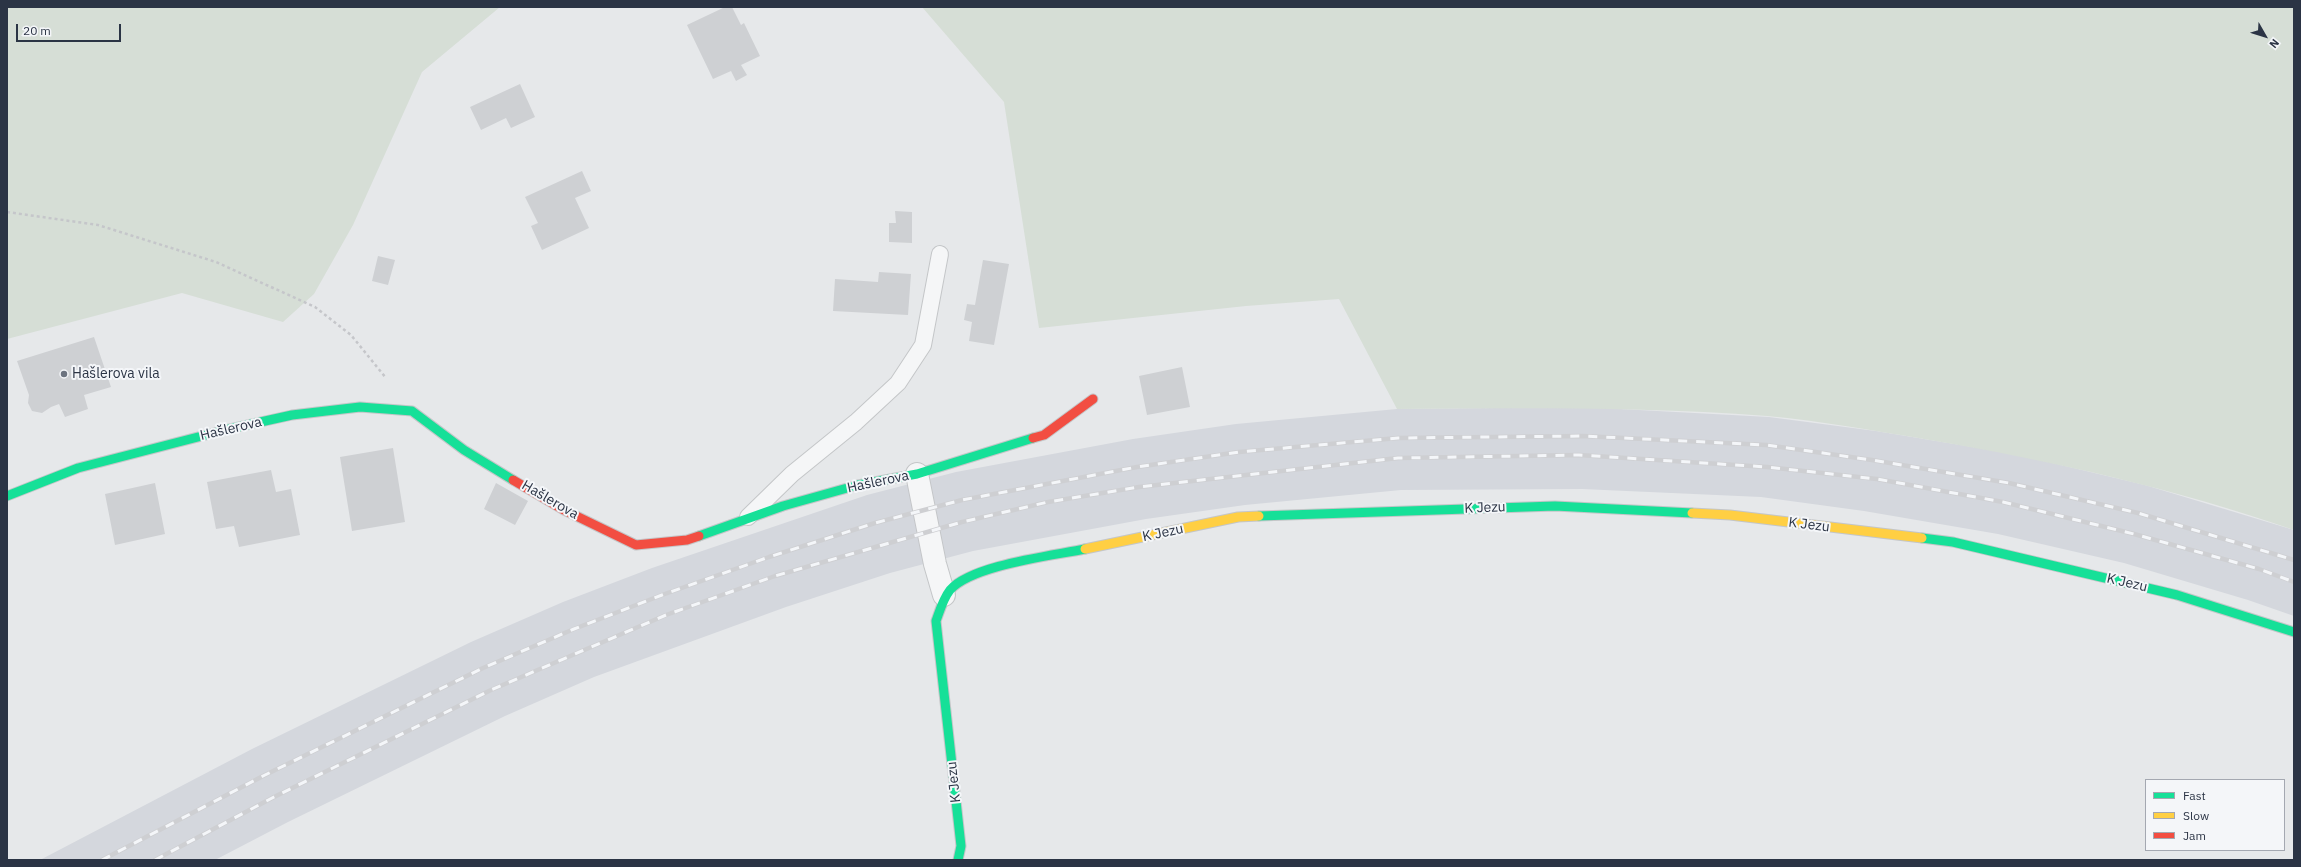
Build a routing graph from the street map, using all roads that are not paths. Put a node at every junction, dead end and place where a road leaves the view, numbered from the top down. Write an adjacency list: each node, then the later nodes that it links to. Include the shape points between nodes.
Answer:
1 (940, 254): 5 (lane, via 923,345 898,383 856,422 792,474)
2 (1093, 399): 3 (street, Hašlerova, via 1044,436)
3 (917, 474): 5 (street, Hašlerova, via 843,489 783,506); 6 (street, via 935,564)
4 (7, 496): 5 (street, Hašlerova, via 78,468 292,415 360,407 412,412 464,450 544,498 636,545 687,540)
5 (742, 522)
6 (944, 595): 7 (street, K Jezu, via 958,582 982,571 1238,517 1555,506 1730,515 1953,542 2177,595); 8 (street, K Jezu, via 936,621 961,846)
7 (2294, 632)
8 (958, 860)

